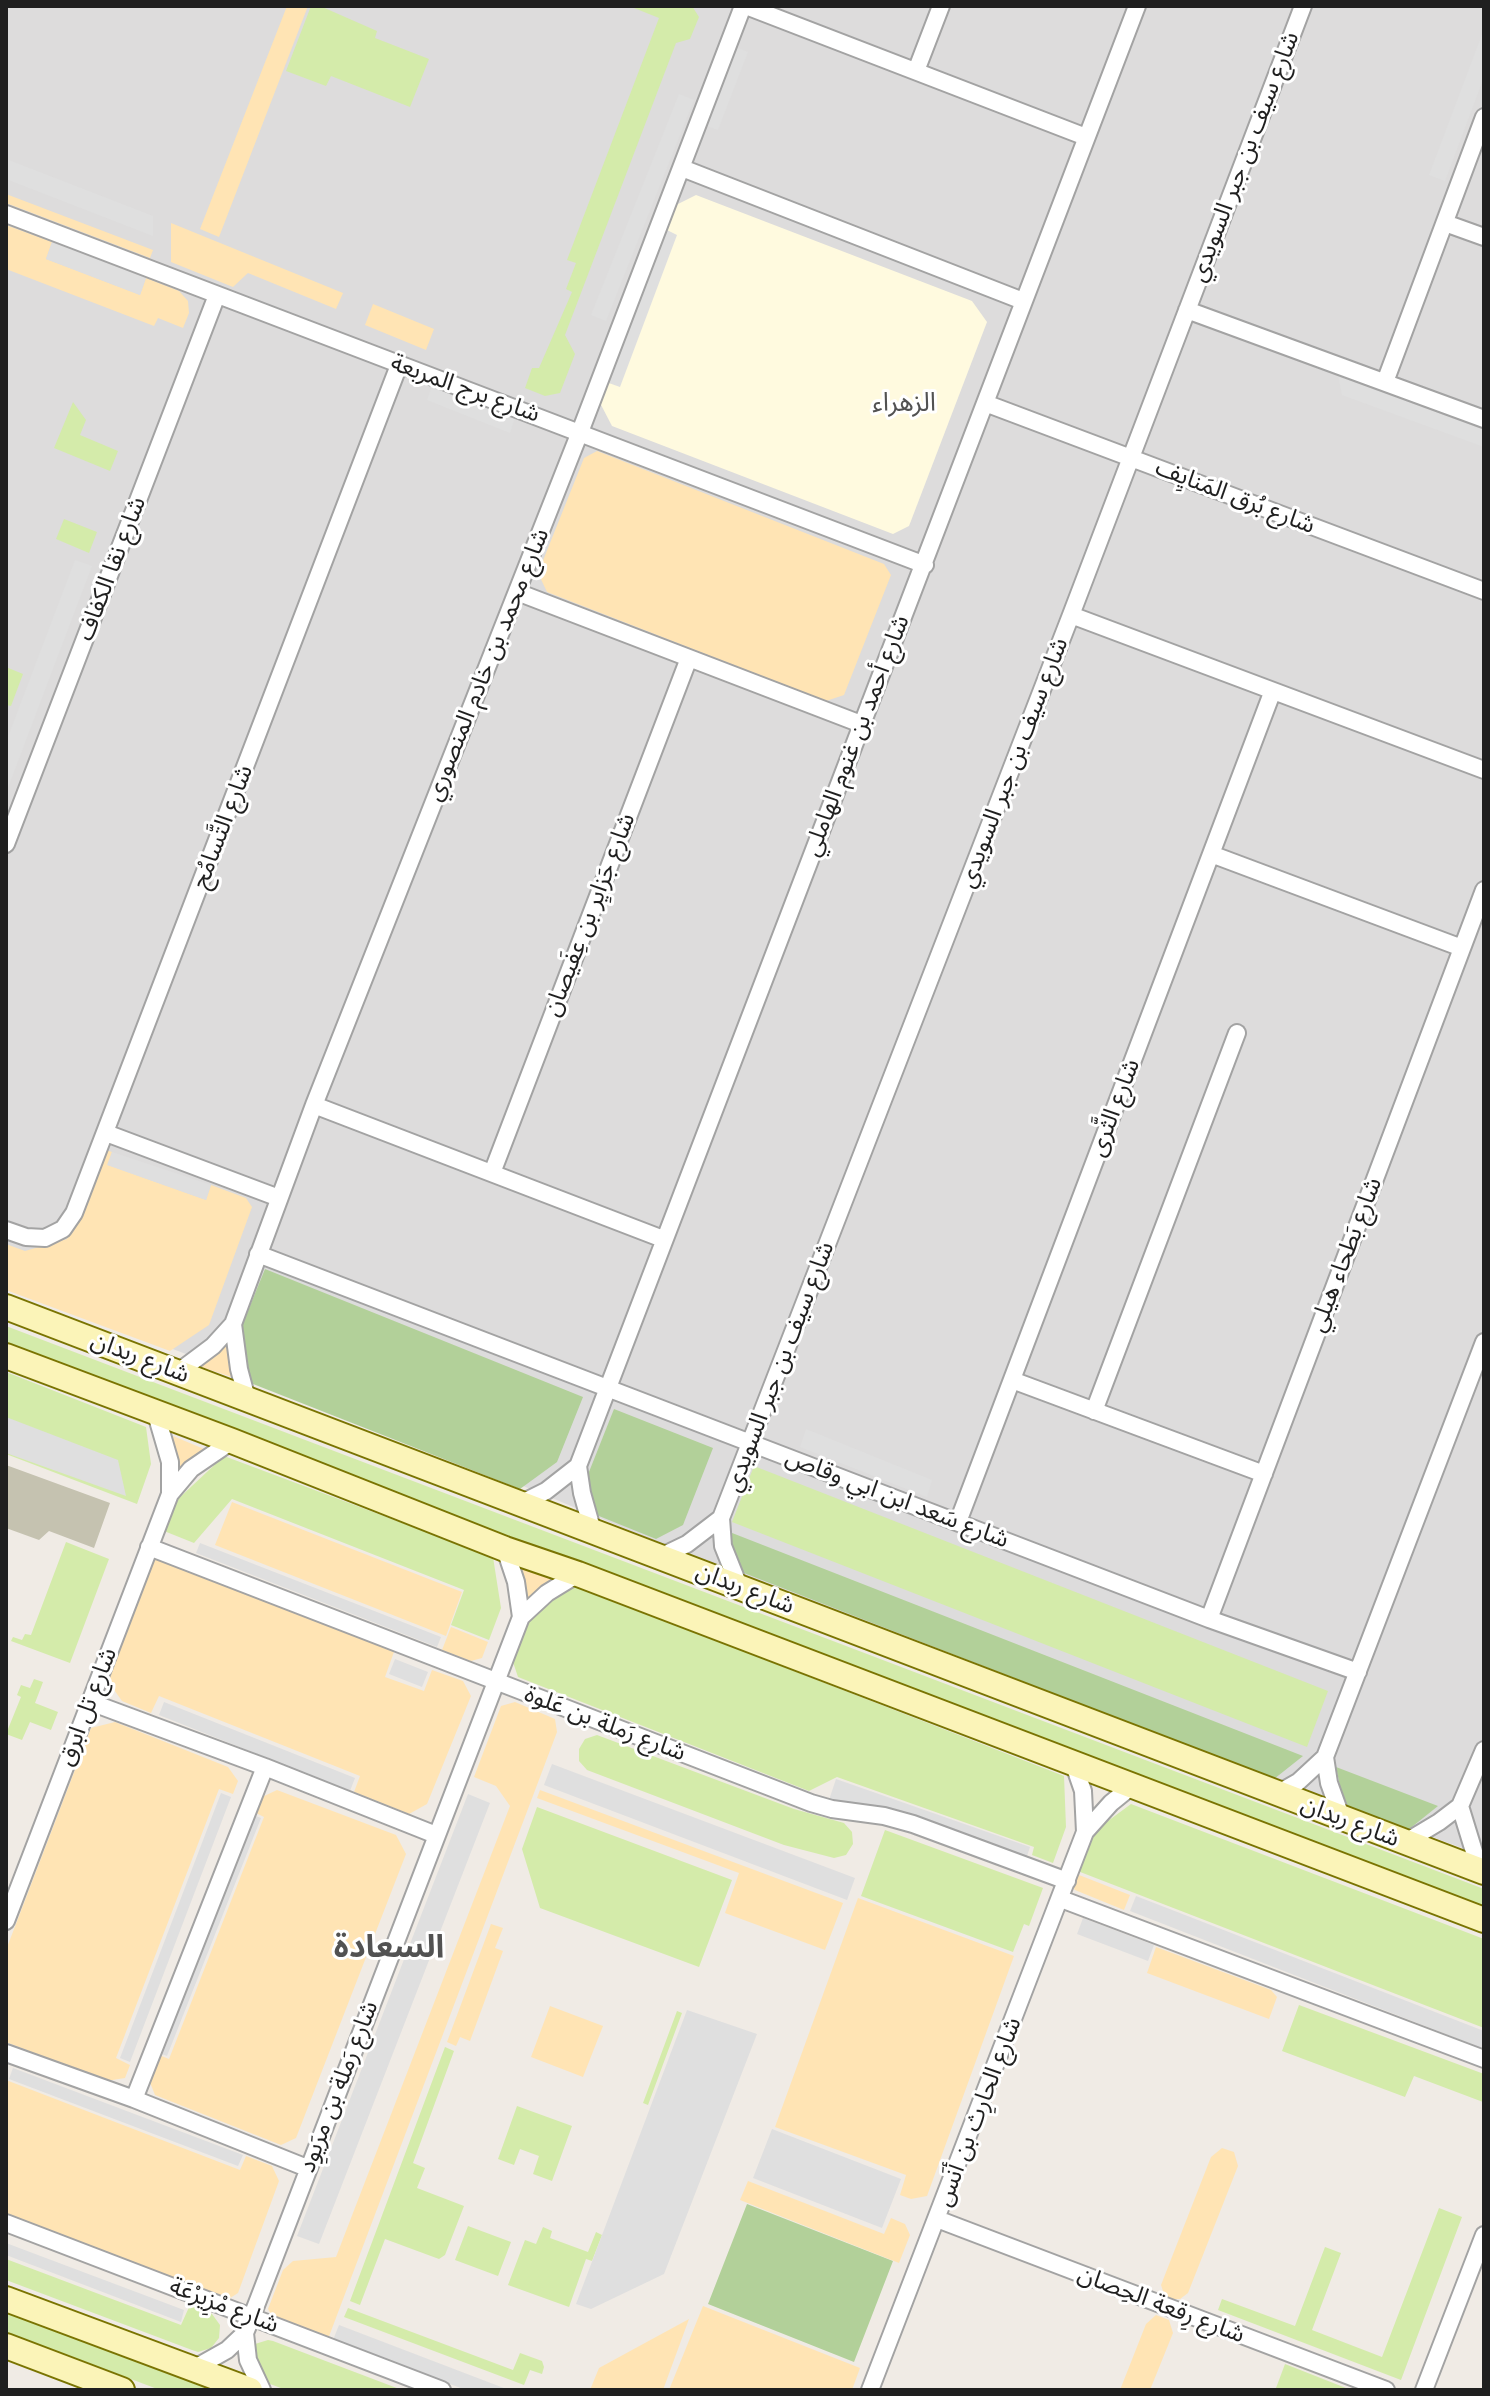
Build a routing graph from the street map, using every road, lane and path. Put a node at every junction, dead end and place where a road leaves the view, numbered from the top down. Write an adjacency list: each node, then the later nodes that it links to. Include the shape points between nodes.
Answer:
1 (744, 6): 5 (street); 8 (street, شارع محمد بن خادم المنصوري)
2 (941, 6): 5 (street)
3 (1137, 6): 7 (street, شارع أحمد بن غنوم الهاملي)
4 (1303, 6): 14 (street, شارع سيف بن جبر السويدي)
5 (916, 71): 7 (street)
6 (1484, 117): 10 (street)
7 (1086, 137): 13 (street, شارع أحمد بن غنوم الهاملي)
8 (682, 168): 13 (street); 19 (street, شارع محمد بن خادم المنصوري)
9 (6, 214): 12 (street, شارع برج المربعة)
10 (1445, 223): 11 (street); 16 (street)
11 (1484, 237)
12 (217, 295): 15 (street, شارع برج المربعة); 29 (street, شارع نقا الكفاف)
13 (1023, 301): 17 (street, شارع أحمد بن غنوم الهاملي)
14 (1187, 310): 16 (street); 20 (street, شارع سيف بن جبر السويدي)
15 (399, 365): 19 (street, شارع برج المربعة); 35 (street, شارع التَّسامُح)
16 (1385, 382): 18 (street)
17 (985, 403): 20 (street, شارع بُرق المَنايِف); 21 (street, شارع أحمد بن غنوم الهاملي)
18 (1484, 419)
19 (580, 432): 21 (street, شارع برج المربعة); 23 (street, شارع محمد بن خادم المنصوري)
20 (1131, 458): 22 (street, شارع بُرق المَنايِف); 24 (street, شارع سيف بن جبر السويدي)
21 (925, 565): 27 (street, شارع أحمد بن غنوم الهاملي)
22 (1484, 591)
23 (517, 592): 25 (street); 34 (street, شارع محمد بن خادم المنصوري)
24 (1071, 615): 26 (street); 52 (street, شارع سيف بن جبر السويدي)
25 (689, 658): 27 (street); 36 (street, شارع جَزايِر بن عِفَيصان)
26 (1272, 693): 28 (street); 30 (street, شارع الثَّرى)
27 (861, 724): 39 (street, شارع أحمد بن غنوم الهاملي)
28 (1484, 770)
29 (6, 844)
30 (1211, 854): 32 (street); 46 (street, شارع الثَّرى)
31 (1484, 890): 32 (street, شارع بَطحاء هيلي)
32 (1462, 948): 54 (street, شارع بَطحاء هيلي)
33 (1237, 1033): 49 (street)
34 (314, 1105): 36 (street); 37 (street, شارع محمد بن خادم المنصوري)
35 (106, 1133): 37 (street); 38 (street, شارع التَّسامُح, via 63,1229 36,1239)
36 (492, 1173): 39 (street)
37 (279, 1198): 40 (street, شارع محمد بن خادم المنصوري)
38 (6, 1230)
39 (663, 1239): 47 (street, شارع أحمد بن غنوم الهاملي)
40 (258, 1254): 42 (street, شارع محمد بن خادم المنصوري); 47 (street, شارع سَعد ابن ابي وقاص)
41 (6, 1307): 45 (main road, شارع ربدان)
42 (233, 1324): 45 (street, شارع محمد بن خادم المنصوري); 48 (street, شارع محمد بن خادم المنصوري)
43 (1484, 1342): 67 (street)
44 (6, 1356): 50 (main road, شارع ربدان)
45 (177, 1373): 48 (main road, شارع ربدان)
46 (1012, 1380): 49 (street); 58 (street, شارع الثَّرى)
47 (607, 1386): 52 (street, شارع سَعد ابن ابي وقاص); 53 (street, شارع أحمد بن غنوم الهاملي)
48 (247, 1399): 56 (main road, شارع ربدان)
49 (1094, 1411): 54 (street)
50 (156, 1414): 51 (main road, شارع ربدان); 55 (street, شارع تل ابرق, via 170,1462)
51 (232, 1441): 55 (street, شارع تل ابرق, via 191,1469); 61 (main road, شارع ربدان)
52 (750, 1443): 57 (street, شارع سيف بن جبر السويدي); 58 (street, شارع سَعد ابن ابي وقاص)
53 (578, 1466): 56 (street); 59 (street)
54 (1264, 1474): 66 (street, شارع بَطحاء هيلي)
55 (170, 1494): 60 (street, شارع تل ابرق)
56 (522, 1503): 59 (main road, شارع ربدان)
57 (721, 1518): 62 (street, شارع سيف بن جبر السويدي, via 699,1537); 64 (street, شارع سيف بن جبر السويدي, via 723,1546)
58 (958, 1522): 66 (street, شارع سَعد ابن ابي وقاص)
59 (593, 1532): 62 (main road, شارع ربدان)
60 (149, 1547): 68 (street, شارع رَملة بن عَلوة); 69 (street, شارع تل ابرق)
61 (505, 1549): 63 (main road, شارع ربدان); 65 (street)
62 (660, 1557): 64 (main road, شارع ربدان)
63 (578, 1574): 65 (street, شارع رَملة بن مرَيوِد); 72 (main road, شارع ربدان)
64 (739, 1586): 75 (main road, شارع ربدان)
65 (521, 1617): 68 (street, شارع رَملة بن مرَيوِد)
66 (1209, 1619): 67 (street, شارع سَعد ابن ابي وقاص)
67 (1358, 1672): 71 (street)
68 (496, 1681): 79 (street, شارع رَملة بن مرَيوِد); 82 (street, شارع رَملة بن عَلوة, via 811,1803 913,1824)
69 (90, 1702): 73 (street); 85 (street, شارع تل ابرق)
70 (1484, 1750): 76 (street)
71 (1325, 1757): 75 (street); 77 (street)
72 (1074, 1765): 74 (main road, شارع ربدان); 78 (street, شارع الحارِث بن أنَس, via 1083,1791)
73 (265, 1767): 79 (street); 88 (street)
74 (1132, 1786): 78 (street, شارع الحارِث بن أنَس); 84 (main road, شارع ربدان)
75 (1277, 1794): 77 (main road, شارع ربدان)
76 (1460, 1806): 80 (street); 81 (street)
77 (1342, 1819): 80 (main road, شارع ربدان)
78 (1085, 1832): 82 (street, شارع الحارِث بن أنَس)
79 (436, 1835): 89 (street, شارع رَملة بن مرَيوِد)
80 (1404, 1843): 81 (main road, شارع ربدان)
81 (1482, 1871)
82 (1067, 1881): 83 (street, شارع الحارِث بن أنَس)
83 (1061, 1899): 87 (street); 90 (street, شارع الحارِث بن أنَس)
84 (1484, 1920)
85 (6, 1921)
86 (6, 2053): 88 (street)
87 (1484, 2059)
88 (134, 2099): 89 (street)
89 (307, 2168): 94 (street, شارع رَملة بن مرَيوِد)
90 (937, 2219): 102 (street, شارع الحارِث بن أنَس); 103 (street, شارع رِقعة الحِصان)
91 (6, 2223): 94 (street, شارع مْزِيرْعَة)
92 (1484, 2235): 104 (street)
93 (6, 2299): 97 (main road)
94 (252, 2316): 95 (street, شارع رَملة بن مرَيوِد); 101 (street, شارع مْزِيرْعَة)
95 (245, 2333): 97 (street, شارع رَملة بن مرَيوِد); 100 (street, via 248,2360)
96 (6, 2346): 98 (main road)
97 (195, 2368): 99 (main road)
98 (122, 2390)
99 (250, 2390)
100 (262, 2390)
101 (442, 2390)
102 (870, 2390)
103 (1386, 2390)
104 (1424, 2390)

